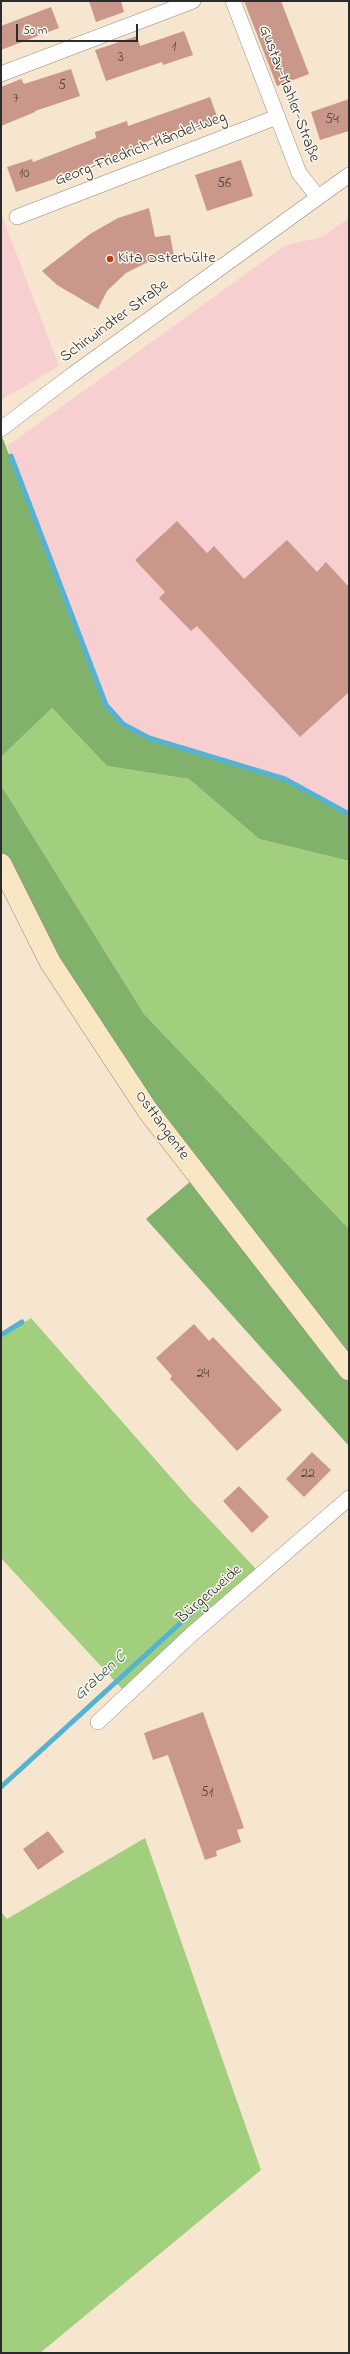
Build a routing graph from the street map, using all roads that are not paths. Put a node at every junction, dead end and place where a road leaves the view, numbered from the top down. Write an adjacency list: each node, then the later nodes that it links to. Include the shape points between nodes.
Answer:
1 (193, 1): 3 (street)
2 (233, 1): 4 (street, Gustav-Mahler-Straße)
3 (1, 74)
4 (277, 117): 6 (street, Gustav-Mahler-Straße, via 299,173); 7 (street, Georg-Friedrich-Händel-Weg)
5 (349, 175): 6 (street, Schirwindter Straße)
6 (318, 197): 8 (street, Schirwindter Straße)
7 (17, 217)
8 (1, 429)
9 (1, 864): 10 (main road, Osttangente, via 50,962 148,1111)
10 (349, 1370)
11 (349, 1498): 12 (street, Bürgerweide, via 192,1634)
12 (98, 1722)

